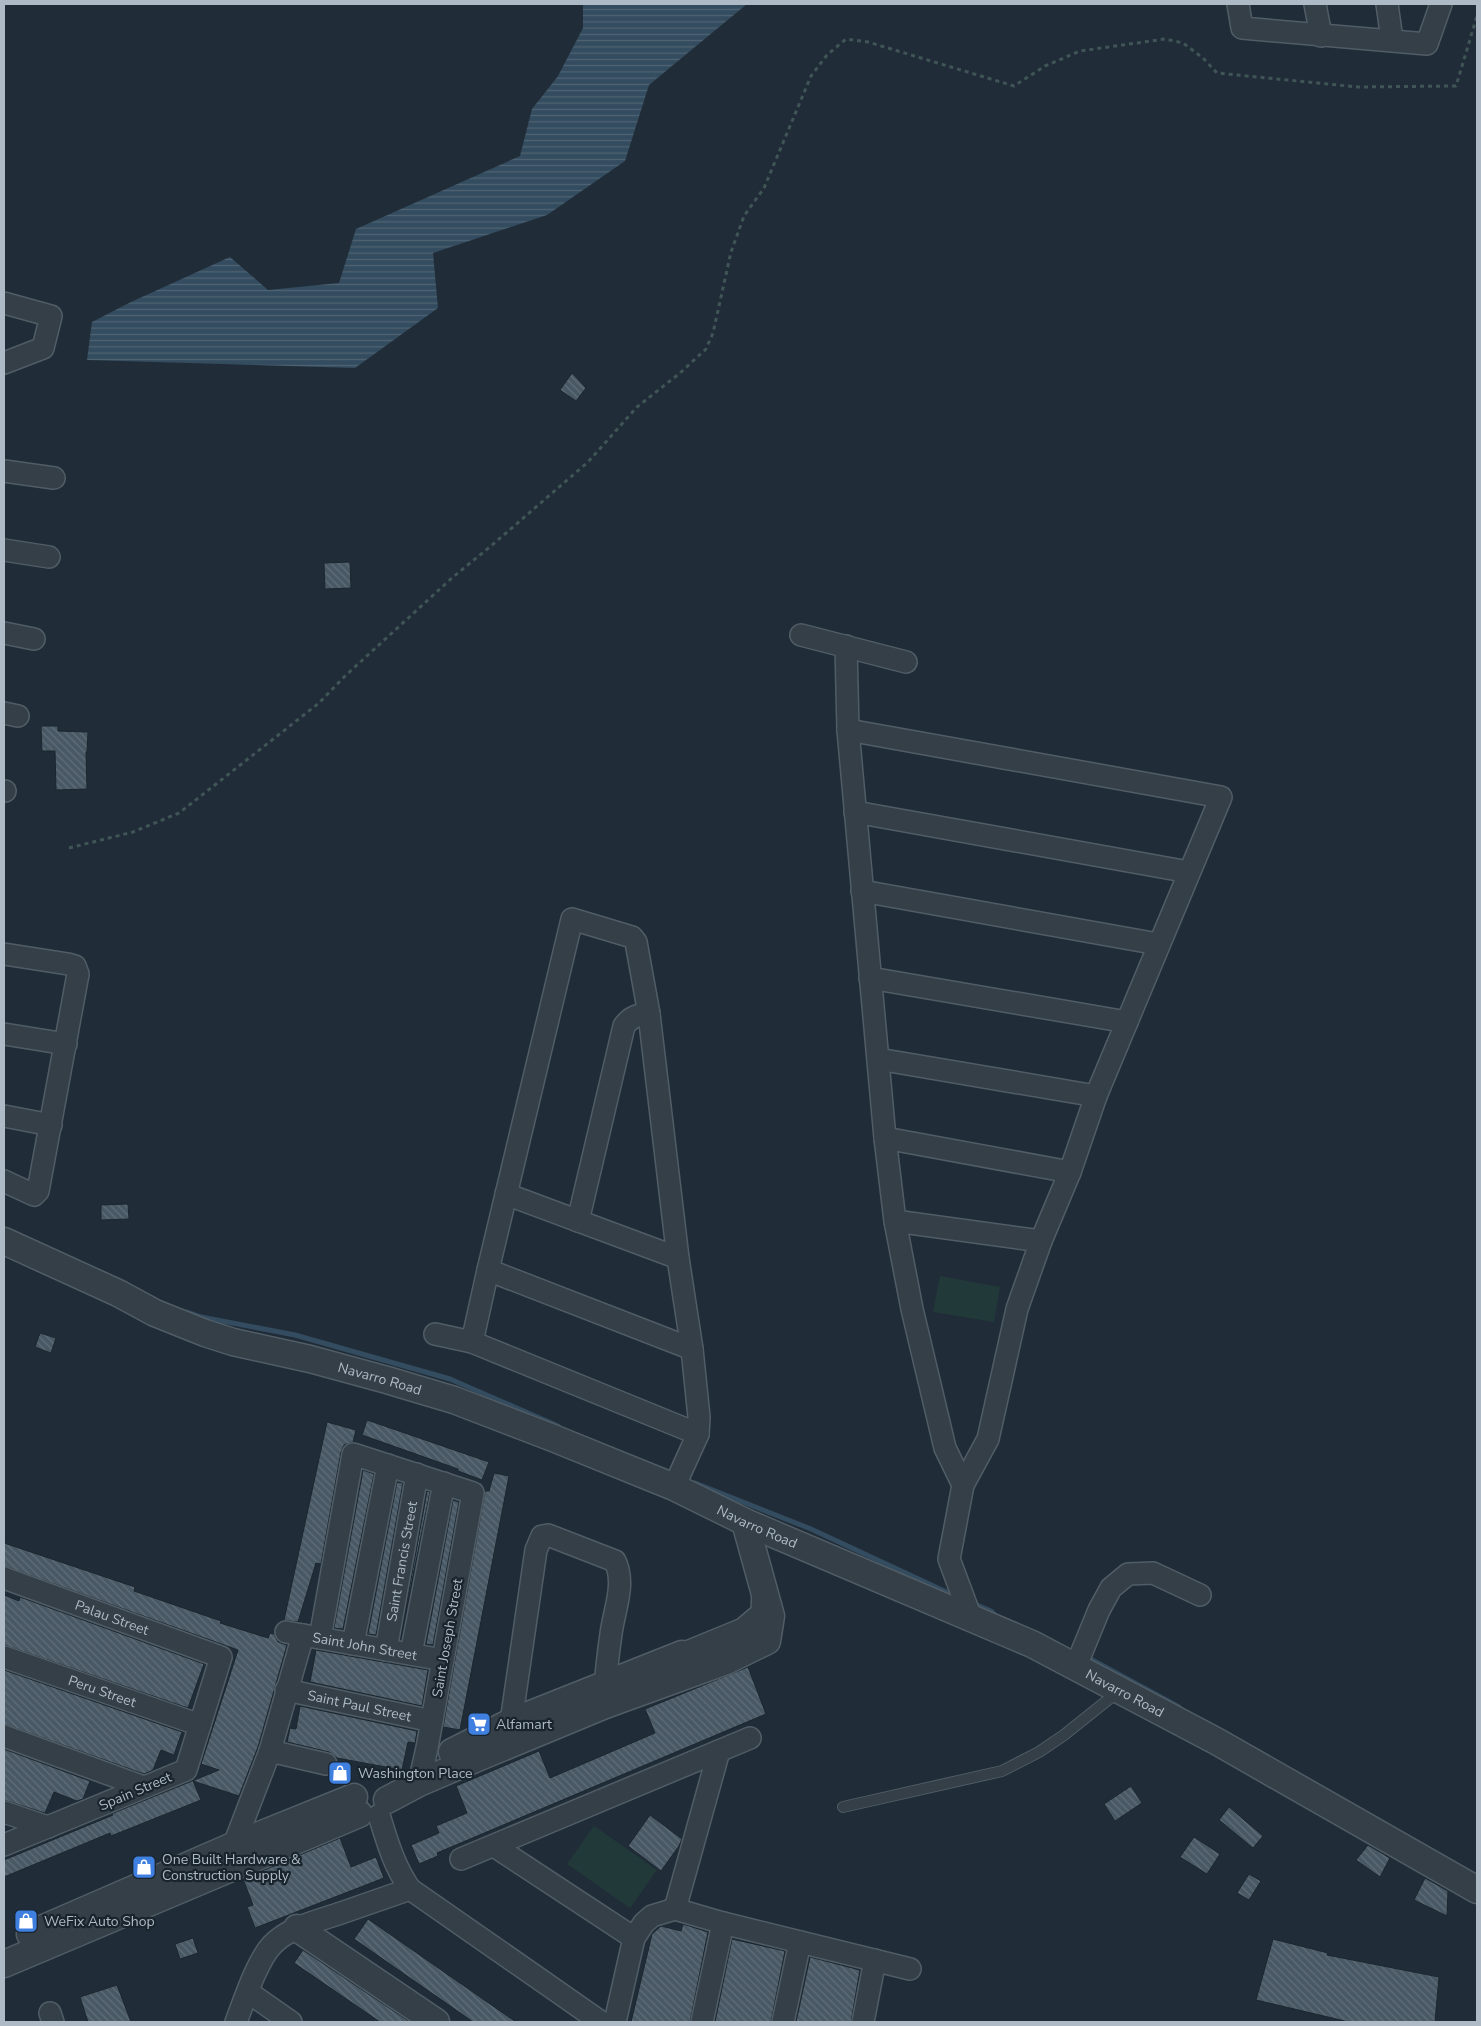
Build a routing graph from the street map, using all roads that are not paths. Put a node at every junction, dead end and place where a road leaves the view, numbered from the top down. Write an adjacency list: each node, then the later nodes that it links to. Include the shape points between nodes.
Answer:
1 (1238, 4): 5 (street, via 1242,28)
2 (1315, 4): 5 (street)
3 (1387, 4): 6 (street)
4 (1441, 4): 6 (street, via 1427,44)
5 (1321, 36): 6 (street)
6 (1392, 40)
7 (4, 303): 8 (street, via 51,316 43,348)
8 (4, 363)
9 (4, 471): 10 (street)
10 (54, 478)
11 (4, 550): 12 (street)
12 (49, 557)
13 (4, 633): 15 (street)
14 (801, 635): 16 (street)
15 (34, 639)
16 (846, 646): 17 (street); 18 (street)
17 (906, 662)
18 (848, 730): 19 (street); 20 (street, via 1221,797)
19 (855, 812): 20 (street); 21 (street)
20 (1189, 872): 22 (street)
21 (862, 892): 22 (street); 24 (street)
22 (1158, 944): 26 (street)
23 (4, 954): 28 (street, via 75,966 78,974)
24 (870, 978): 26 (street); 29 (street)
25 (649, 1014): 36 (street, via 636,942 632,937 572,919); 37 (street, via 636,1015 624,1026); 41 (street)
26 (1127, 1022): 30 (street)
27 (4, 1034): 28 (street)
28 (66, 1044): 32 (street)
29 (878, 1059): 30 (street); 33 (street)
30 (1096, 1096): 34 (street)
31 (4, 1116): 32 (street)
32 (51, 1125): 35 (street, via 37,1194)
33 (885, 1138): 34 (street); 38 (street)
34 (1070, 1172): 40 (street)
35 (4, 1181)
36 (506, 1194): 37 (street); 42 (street)
37 (578, 1221): 41 (street)
38 (894, 1221): 40 (street); 51 (street, via 945,1448)
39 (4, 1241): 49 (street, Navarro Road, via 155,1313 206,1333 454,1400)
40 (1041, 1241): 51 (street, via 1017,1310 988,1439)
41 (678, 1258): 45 (street)
42 (488, 1270): 44 (street); 45 (street)
43 (435, 1334): 44 (street)
44 (472, 1342): 46 (street)
45 (692, 1349): 46 (street)
46 (698, 1434): 49 (street)
47 (388, 1465): 48 (street); 57 (street, via 353,1454); 58 (street)
48 (417, 1474): 50 (street); 59 (street, Saint Francis Street)
49 (677, 1480): 52 (street, Navarro Road)
50 (444, 1483): 60 (street); 65 (street, Saint Joseph Street, via 473,1492)
51 (963, 1485): 56 (street, via 949,1559)
52 (745, 1522): 54 (street); 56 (street, Navarro Road)
53 (4, 1578): 64 (street, Palau Street)
54 (763, 1585): 61 (street, via 762,1613 743,1629); 66 (street, via 771,1616 767,1641)
55 (1200, 1595): 63 (street, via 1153,1573 1128,1574 1111,1588)
56 (966, 1605): 63 (street, Navarro Road, via 1032,1644)
57 (303, 1635): 58 (street, Saint John Street); 67 (street)
58 (353, 1644): 59 (street, Saint John Street)
59 (386, 1650): 60 (street, Saint John Street)
60 (411, 1654): 65 (street, Saint John Street)
61 (682, 1654): 66 (street); 69 (street)
62 (4, 1657): 72 (street, Peru Street)
63 (1080, 1657): 68 (street, Navarro Road)
64 (221, 1658): 72 (street, Spain Street)
65 (443, 1660): 70 (street, Saint Joseph Street)
66 (726, 1661): 69 (street)
67 (286, 1690): 70 (street, Saint Paul Street); 76 (street)
68 (1120, 1690): 82 (lane, via 1064,1735 1002,1771); 91 (street, Navarro Road)
69 (605, 1694): 71 (street); 71 (street, via 620,1571 615,1561 548,1535 542,1536 536,1550); 75 (street)
70 (432, 1721): 79 (street, Saint Joseph Street)
71 (511, 1722): 75 (street)
72 (200, 1725): 80 (street, Spain Street, via 186,1770)
73 (4, 1736): 80 (street)
74 (750, 1738): 77 (street)
75 (482, 1747): 79 (street)
76 (270, 1751): 78 (street); 85 (street)
77 (719, 1751): 87 (street); 92 (street)
78 (326, 1764)
79 (421, 1774): 81 (street)
80 (144, 1787): 84 (street, Spain Street)
81 (372, 1802): 85 (street); 89 (street); 90 (street, via 393,1860)
82 (843, 1807)
83 (4, 1812): 84 (street)
84 (48, 1827): 86 (street, Spain Street)
85 (234, 1844): 89 (street); 97 (street)
86 (4, 1845)
87 (494, 1846): 88 (street); 95 (street)
88 (461, 1859)
89 (224, 1872): 99 (street)
90 (410, 1889): 94 (street); 105 (street)
91 (1477, 1890)
92 (675, 1909): 93 (street); 95 (street, via 652,1916)
93 (723, 1923): 96 (street); 107 (street)
94 (298, 1928): 101 (street, via 272,1945); 104 (street)
95 (634, 1938): 106 (street)
96 (800, 1942): 98 (street); 108 (street)
97 (4, 1945)
98 (875, 1960): 100 (street); 109 (street)
99 (4, 1964)
100 (910, 1969)
101 (248, 1992): 102 (street); 103 (street)
102 (236, 2022)
103 (292, 2022)
104 (436, 2022)
105 (601, 2022)
106 (614, 2022)
107 (702, 2022)
108 (783, 2022)
109 (863, 2022)

